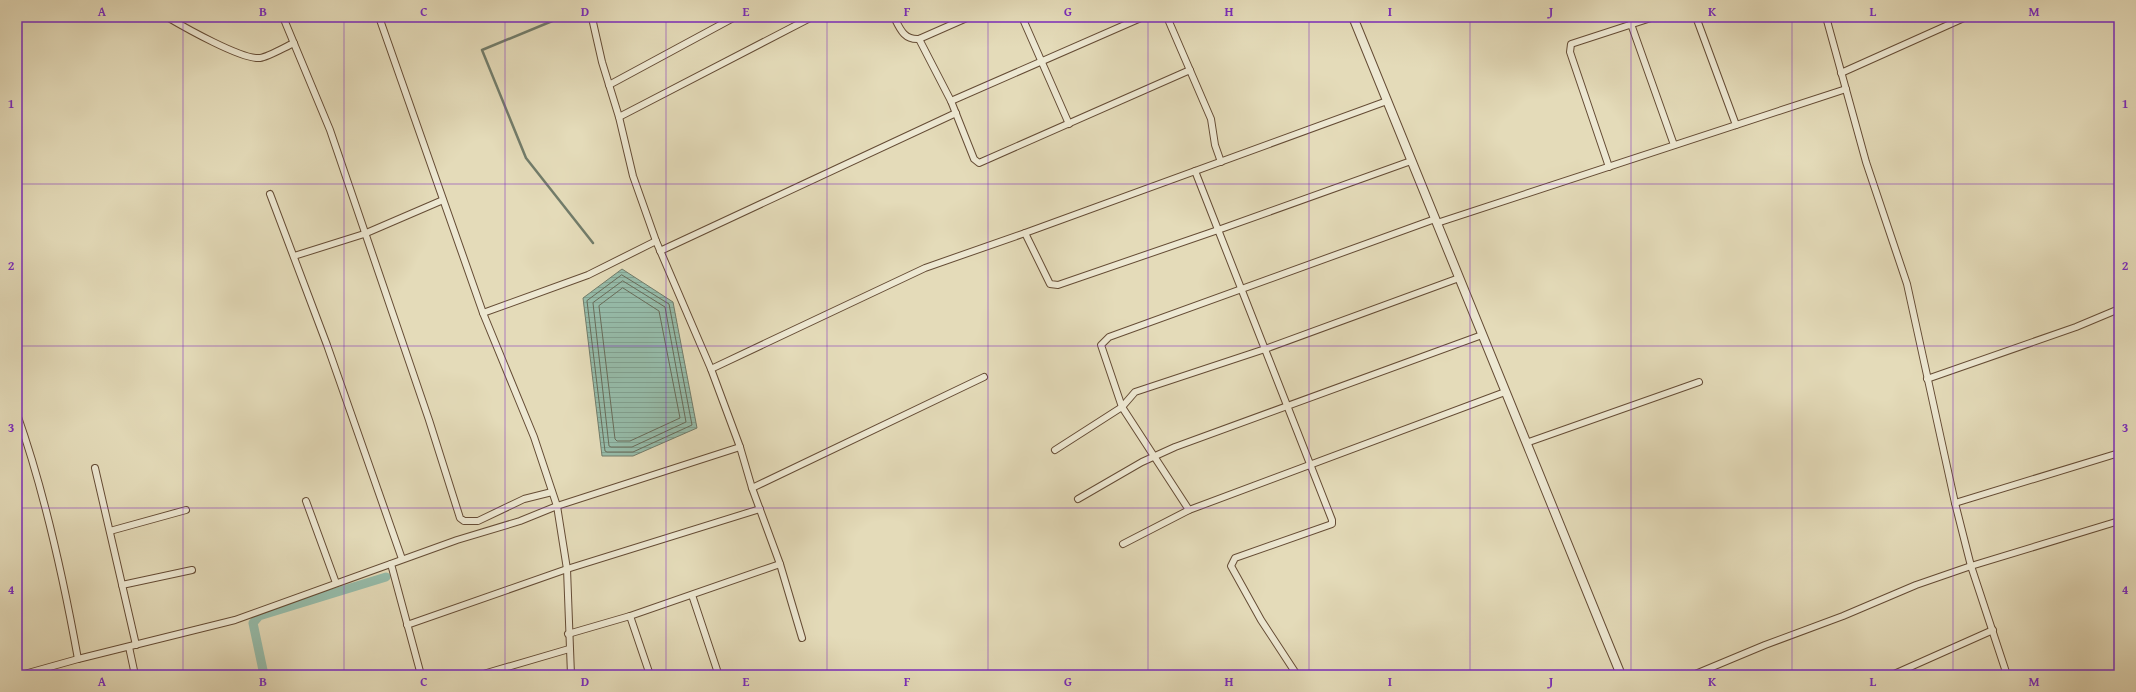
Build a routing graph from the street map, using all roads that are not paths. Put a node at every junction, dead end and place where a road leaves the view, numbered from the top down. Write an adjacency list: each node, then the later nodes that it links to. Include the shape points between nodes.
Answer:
1 (167, 17): 19 (street, via 208,40 248,56 260,58)
2 (283, 17): 19 (street)
3 (379, 17): 37 (street)
4 (593, 17): 23 (street)
5 (735, 17): 23 (street)
6 (812, 17): 28 (street)
7 (894, 17): 18 (street, via 908,38)
8 (969, 17): 18 (street)
9 (1022, 17): 20 (street)
10 (1143, 17): 20 (street)
11 (1167, 17): 21 (street)
12 (1353, 17): 25 (street)
13 (1654, 17): 17 (street)
14 (1696, 17): 30 (street)
15 (1826, 17): 22 (street)
16 (1966, 17): 22 (street)
17 (1631, 24): 31 (street); 34 (street, via 1571,44 1570,52)
18 (919, 39): 26 (street)
19 (294, 43): 40 (street, via 330,130)
20 (1042, 62): 26 (street); 29 (street)
21 (1190, 70): 29 (street); 33 (street, via 1211,119)
22 (1841, 73): 24 (street)
23 (609, 85): 28 (street)
24 (1846, 89): 30 (street); 53 (street, via 1866,162 1907,284)
25 (1387, 101): 32 (street); 33 (street)
26 (951, 102): 27 (street)
27 (956, 113): 29 (street, via 974,159 979,163); 43 (street)
28 (619, 117): 42 (street, via 634,176)
29 (1069, 124)
30 (1736, 125): 31 (street)
31 (1674, 146): 34 (street)
32 (1411, 160): 38 (street); 39 (street)
33 (1221, 162): 35 (street)
34 (1609, 167): 38 (street)
35 (1195, 171): 39 (street); 41 (street)
36 (270, 194): 44 (street)
37 (443, 200): 40 (street); 48 (street)
38 (1436, 221): 45 (street); 46 (street)
39 (1218, 230): 41 (street, via 1058,285 1050,284); 46 (street)
40 (364, 234): 44 (street); 67 (street, via 429,420 460,518 464,521 478,521 524,499)
41 (1025, 234): 51 (street, via 926,268)
42 (656, 241): 43 (street); 48 (street, via 588,275)
43 (660, 251): 51 (street)
44 (294, 256): 78 (street)
45 (1459, 278): 49 (street); 50 (street)
46 (1241, 289): 50 (street); 56 (street, via 1109,337 1102,342)
47 (2119, 309): 53 (street, via 2076,327)
48 (484, 313): 67 (street, via 534,437)
49 (1482, 335): 55 (street); 57 (street)
50 (1265, 349): 56 (street, via 1135,392); 57 (street)
51 (710, 369): 60 (street)
52 (984, 377): 66 (street)
53 (1927, 379): 70 (street)
54 (1699, 382): 59 (street)
55 (1505, 392): 59 (street); 64 (street)
56 (1122, 406): 61 (street); 63 (street)
57 (1288, 407): 63 (street); 64 (street)
58 (17, 414): 95 (street, via 39,486 67,596)
59 (1526, 443): 105 (street)
60 (740, 447): 66 (street); 71 (street)
61 (1055, 450)
62 (2119, 453): 70 (street)
63 (1154, 456): 68 (street); 74 (street)
64 (1311, 465): 74 (street); 104 (street, via 1332,524 1235,558 1231,566 1261,620)
65 (95, 468): 76 (street)
66 (752, 488): 72 (street)
67 (552, 492): 71 (street)
68 (1078, 499)
69 (306, 501): 84 (street)
70 (1955, 503): 81 (street)
71 (557, 506): 78 (street, via 520,521); 82 (street)
72 (760, 509): 80 (street); 82 (street)
73 (186, 510): 76 (street)
74 (1189, 510): 77 (street)
75 (2119, 521): 81 (street)
76 (110, 531): 85 (street)
77 (1123, 544)
78 (402, 559): 79 (street)
79 (392, 564): 84 (street); 88 (street)
80 (780, 564): 86 (street); 91 (street)
81 (1971, 566): 89 (street); 106 (street, via 1916,585)
82 (567, 569): 88 (street); 90 (street)
83 (192, 570): 85 (street)
84 (336, 583): 92 (street, via 235,620)
85 (122, 585): 92 (street)
86 (692, 595): 87 (street); 96 (street)
87 (630, 616): 90 (street); 103 (street)
88 (407, 625): 100 (street)
89 (1993, 630): 107 (street); 108 (street)
90 (568, 634): 94 (street)
91 (802, 638)
92 (136, 645): 93 (street)
93 (129, 647): 95 (street); 99 (street)
94 (569, 649): 97 (street); 102 (street)
95 (78, 659): 98 (street)
96 (717, 670)
97 (488, 674): 101 (street)
98 (21, 675)
99 (135, 675)
100 (420, 675)
101 (480, 675)
102 (571, 675)
103 (650, 675)
104 (1297, 675)
105 (1621, 675)
106 (1693, 675)
107 (1892, 675)
108 (2007, 675)

